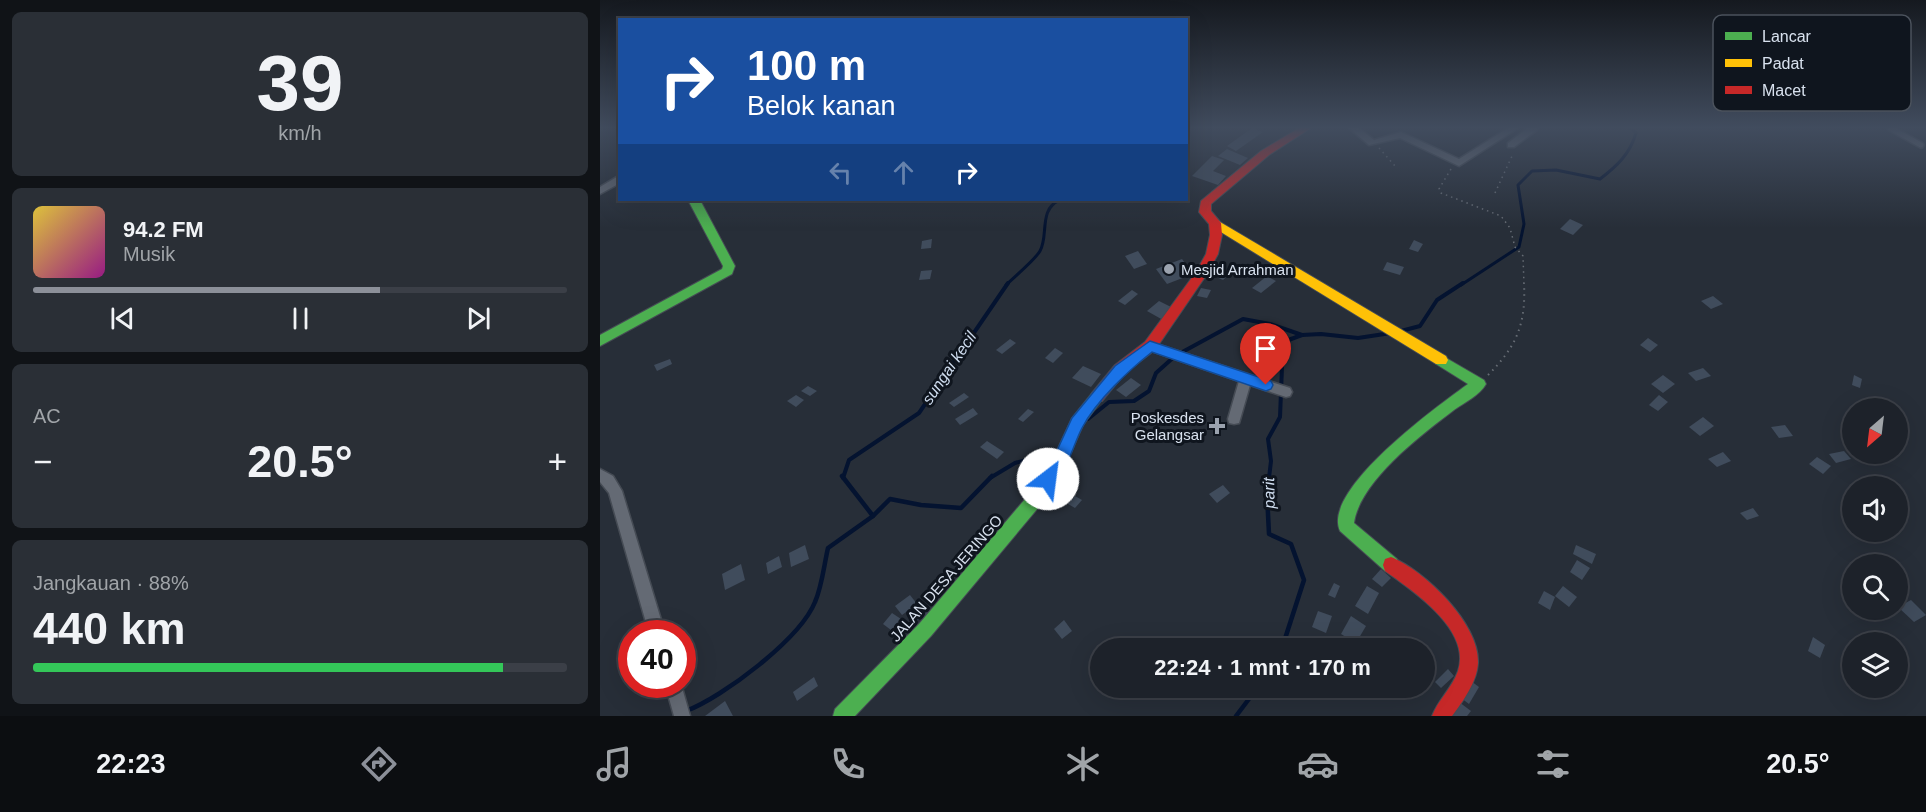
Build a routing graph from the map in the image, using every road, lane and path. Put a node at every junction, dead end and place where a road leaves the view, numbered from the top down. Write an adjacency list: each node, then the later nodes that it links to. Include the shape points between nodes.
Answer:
1 (1255, 161): 11 (street, JALAN DESA JERINGO, via 1205,203 1205,212)
2 (1391, 161): 6 (path)
3 (1456, 161): 5 (street)
4 (1510, 161): 9 (path)
5 (1459, 163): 15 (path, via 1448,171 1439,189 1441,194 1501,216 1523,256 1525,309 1516,341)
6 (1396, 167)
7 (618, 179): 8 (street)
8 (600, 191)
9 (1495, 193)
10 (695, 201): 12 (street, via 729,266 728,271)
11 (1215, 223): 13 (street, JALAN DESA JERINGO, via 1215,242 1205,267); 15 (street)
12 (600, 341)
13 (1150, 346): 14 (street); 20 (street, JALAN DESA JERINGO, via 1120,369 1077,422 1060,461 1037,497 991,554)
14 (1246, 378): 16 (street); 17 (street)
15 (1479, 384): 21 (street, via 1446,406 1383,462 1358,495 1345,521 1377,554 1454,618 1469,648 1469,664)
16 (1286, 392)
17 (1234, 418)
18 (600, 475): 19 (street, via 615,491)
19 (653, 620)
20 (842, 716)
21 (1441, 716)

